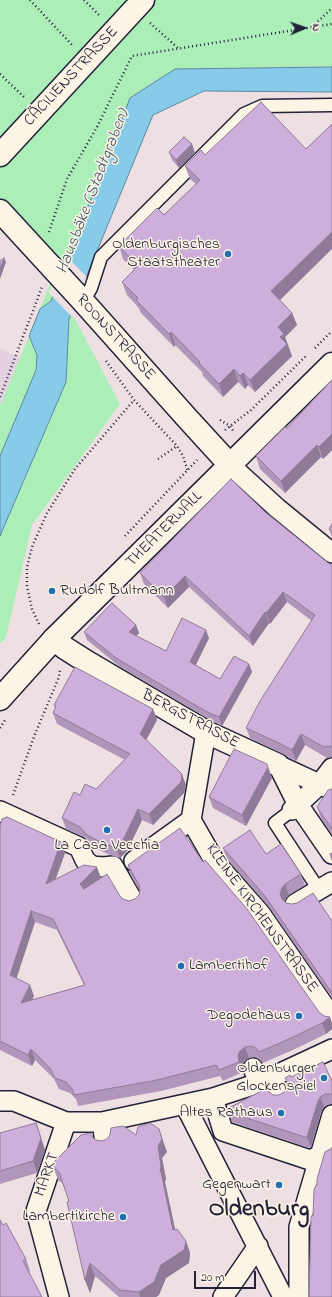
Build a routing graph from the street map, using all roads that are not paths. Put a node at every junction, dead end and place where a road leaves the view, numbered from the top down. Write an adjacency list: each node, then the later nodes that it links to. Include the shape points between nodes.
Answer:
1 (143, 0): 3 (street, CÄCILIENSTRASSE)
2 (332, 105): 5 (lane, via 262,106 244,114 101,257 91,288)
3 (0, 155)
4 (0, 211): 5 (street, ROONSTRASSE)
5 (82, 300): 7 (street, ROONSTRASSE)
6 (332, 364): 7 (street, THEATERWALL)
7 (230, 465): 8 (street); 9 (street, THEATERWALL)
8 (332, 553)
9 (59, 644): 10 (street, THEATERWALL); 11 (street, BERGSTRASSE)
10 (0, 699)
11 (206, 732): 12 (street, BERGSTRASSE); 17 (street)
12 (278, 765): 14 (street, BERGSTRASSE); 15 (street)
13 (332, 768): 14 (street)
14 (326, 787): 15 (street)
15 (294, 806): 18 (street); 20 (lane, via 275,823)
16 (3, 812): 19 (street, via 79,847 85,860 92,866 113,866)
17 (191, 820): 19 (street); 23 (street, KLEINE KIRCHENSTRASSE, via 215,862)
18 (332, 854)
19 (117, 874): 21 (street)
20 (325, 886): 22 (street)
21 (133, 901)
22 (295, 904)
23 (332, 1017)
24 (332, 1049): 25 (street)
25 (261, 1077): 26 (street); 27 (street)
26 (280, 1095)
27 (213, 1098): 29 (street); 34 (street, via 223,1131 310,1160)
28 (0, 1101): 31 (street, via 14,1101)
29 (185, 1104): 32 (street); 35 (street)
30 (332, 1115): 34 (street)
31 (66, 1122): 32 (street); 36 (street, MARKT, via 36,1212)
32 (102, 1122): 33 (street)
33 (104, 1143)
34 (326, 1153): 39 (street, via 299,1227)
35 (258, 1246): 37 (street); 38 (street)
36 (59, 1297)
37 (223, 1297)
38 (283, 1297)
39 (298, 1297)

